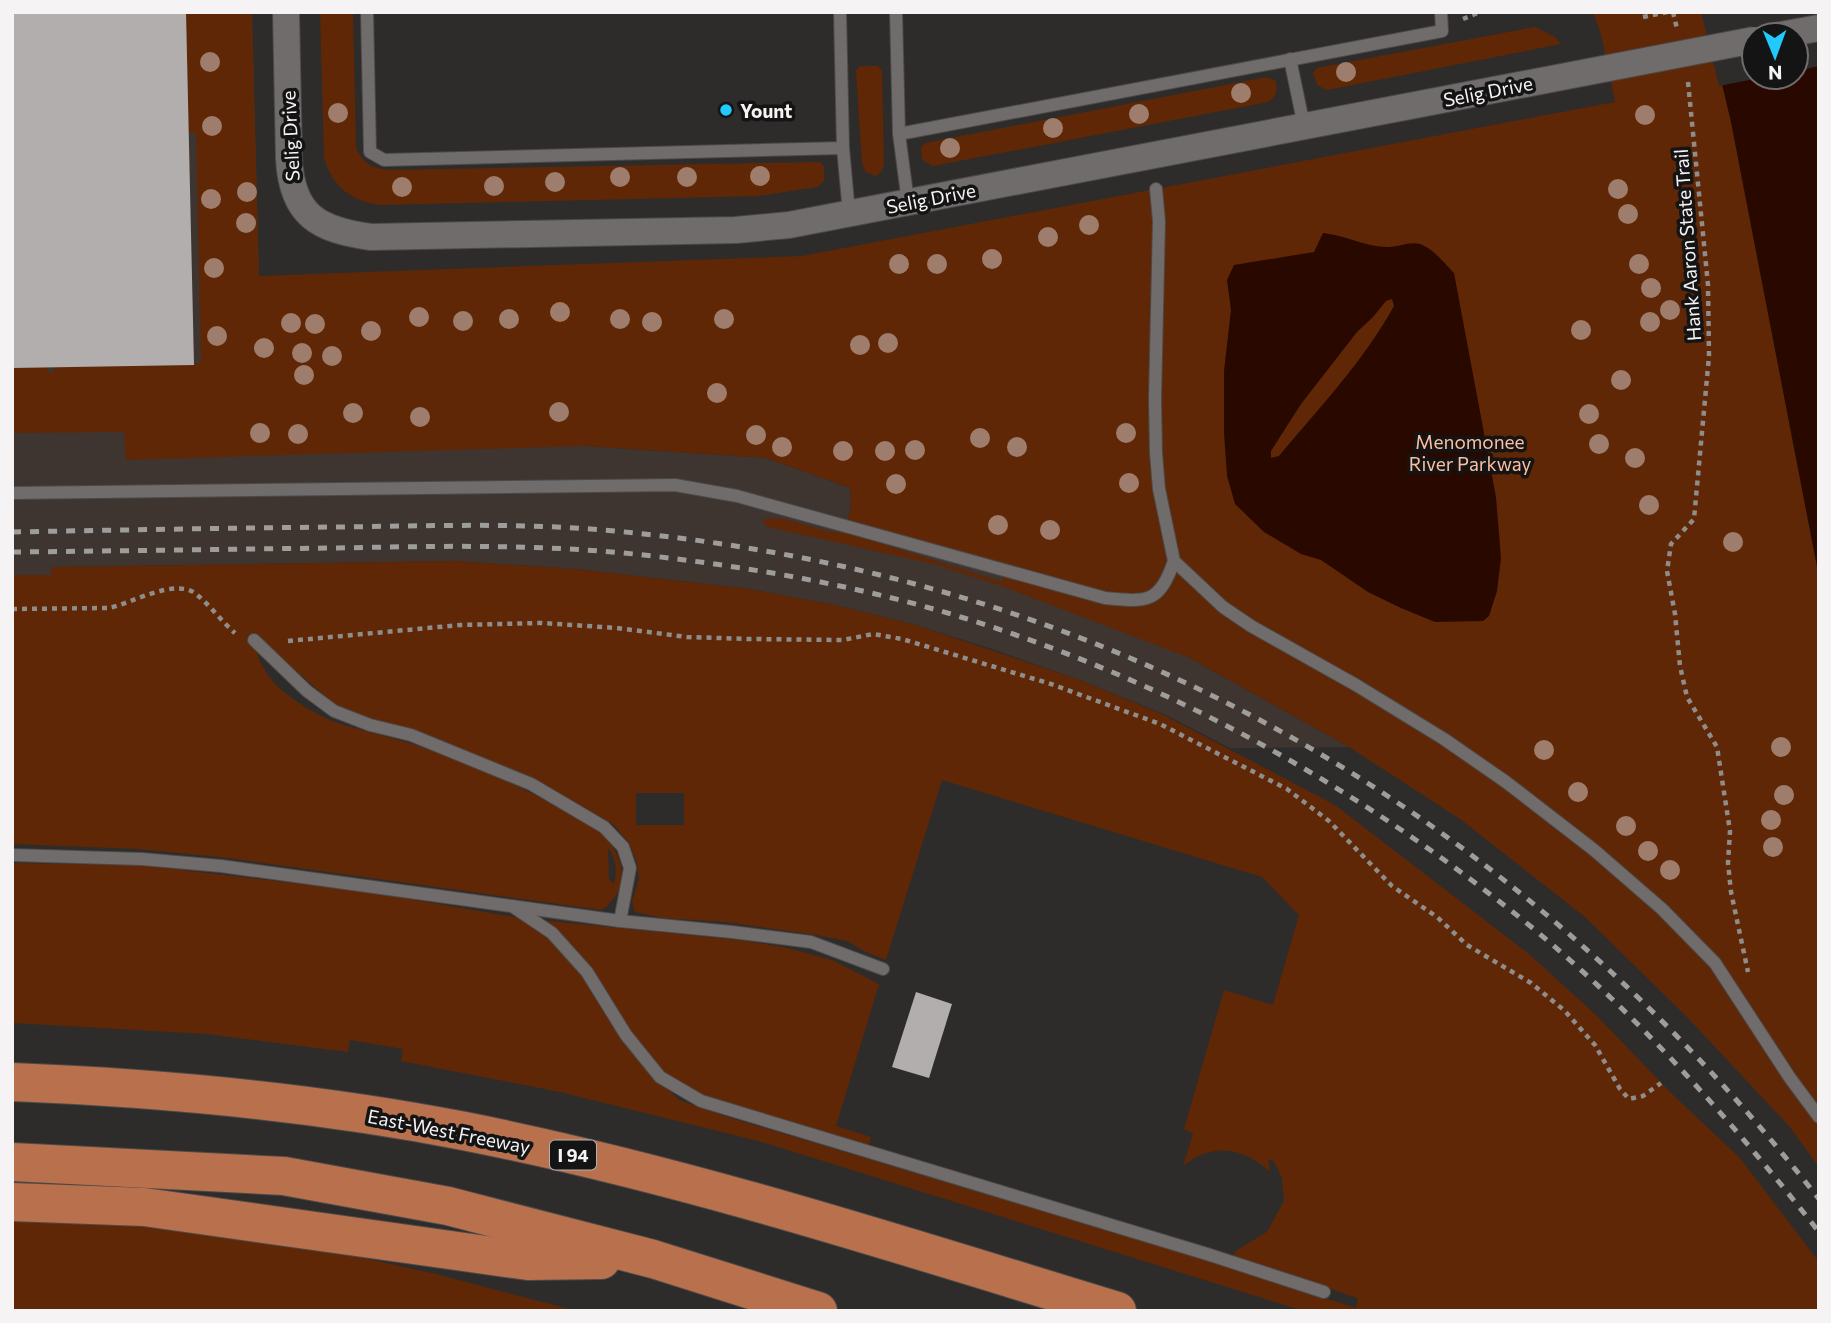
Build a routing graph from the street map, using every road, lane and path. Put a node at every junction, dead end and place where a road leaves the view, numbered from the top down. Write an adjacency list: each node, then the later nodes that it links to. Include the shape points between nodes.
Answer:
1 (286, 12): 18 (street, Selig Drive, via 290,178 303,210 331,229 371,237 736,230)
2 (367, 12): 15 (lane, via 370,152 384,160)
3 (840, 12): 15 (lane)
4 (896, 12): 14 (lane)
5 (1441, 12): 11 (lane, via 1442,31)
6 (1668, 12): 8 (path)
7 (1673, 12): 9 (path)
8 (1643, 17)
9 (1678, 37)
10 (1740, 43): 13 (street, Selig Drive, bridge)
11 (1290, 59): 13 (lane); 14 (lane)
12 (1686, 73): 27 (path, Hank Aaron State Trail, via 1709,330 1694,519 1671,544 1667,571 1687,697 1717,747 1730,831 1731,892)
13 (1304, 126): 17 (street, Selig Drive)
14 (899, 134): 17 (lane)
15 (843, 148): 18 (lane)
16 (1156, 189): 20 (lane, via 1156,453)
17 (908, 202): 18 (street, Selig Drive)
18 (849, 213)
19 (12, 493): 20 (lane, via 675,485 737,496 1105,598 1145,600 1167,582)
20 (1174, 561): 27 (lane, via 1223,607 1444,739 1594,850 1715,963)
21 (12, 609): 22 (path, via 108,608 184,589 195,593 237,635)
22 (254, 640): 25 (lane, via 334,711 411,735 530,785 604,827 622,847 630,868); 29 (path, via 542,623 687,637 818,641 873,634 1051,684 1160,724 1287,789 1329,821 1392,886 1467,945 1531,983 1565,1011 1595,1045 1629,1099 1643,1096)
23 (12, 855): 24 (lane, via 221,866)
24 (512, 906): 25 (lane); 34 (lane, via 552,933 587,972 626,1035 660,1077 701,1101)
25 (620, 921): 26 (lane, via 811,943)
26 (883, 969)
27 (1754, 1022): 30 (lane)
28 (12, 1082): 36 (highway, East-West Freeway / I 94, via 256,1099 464,1131 760,1203)
29 (1661, 1083)
30 (1819, 1117)
31 (12, 1162): 33 (highway, via 284,1175 448,1206)
32 (12, 1202): 33 (highway, via 144,1207 528,1261)
33 (653, 1259): 35 (highway)
34 (1324, 1292)
35 (818, 1311)
36 (1117, 1311)

